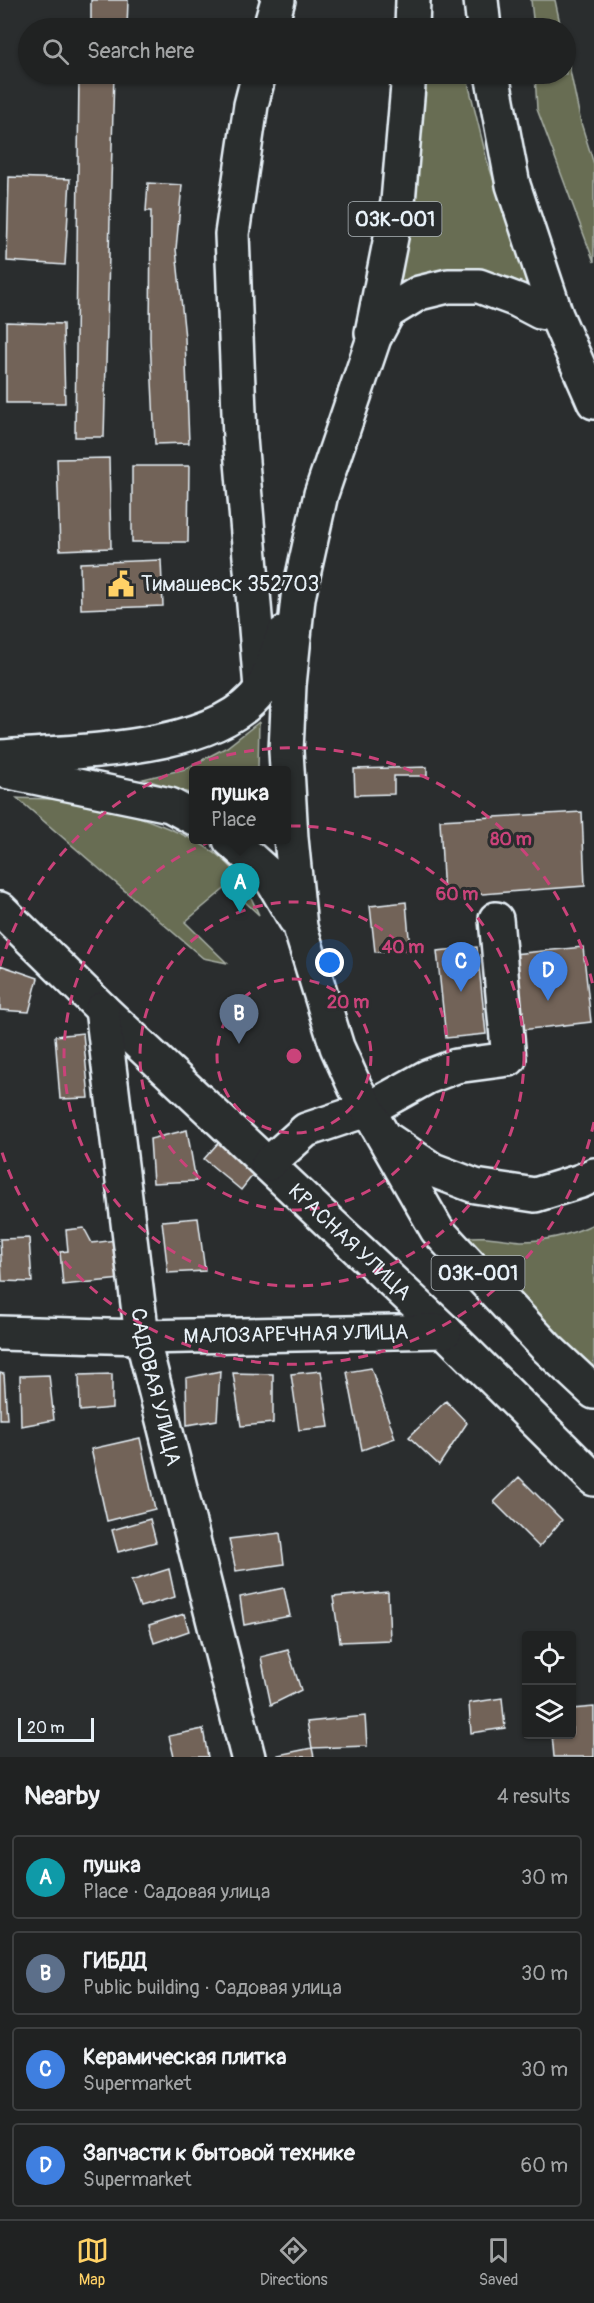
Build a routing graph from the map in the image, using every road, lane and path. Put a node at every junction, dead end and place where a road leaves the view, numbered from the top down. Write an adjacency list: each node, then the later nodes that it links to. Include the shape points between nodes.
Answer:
1 (278, 0): 4 (main road)
2 (413, 0): 5 (main road)
3 (482, 0): 6 (main road)
4 (273, 18)
5 (412, 18)
6 (483, 18)
7 (256, 84): 14 (main road, via 232,234 240,438)
8 (408, 84): 11 (main road, 03К-001, via 398,202)
9 (494, 84): 10 (main road, via 513,185)
10 (556, 315): 11 (main road, via 479,286 448,286 419,293 388,312); 12 (main road)
11 (365, 363): 13 (main road, 03К-001, via 321,494)
12 (594, 402)
13 (298, 598): 14 (main road); 16 (main road, 03К-001, via 289,685)
14 (261, 688): 15 (main road, via 238,712 199,731 153,743)
15 (0, 757)
16 (287, 766)
17 (0, 770): 18 (main road, via 170,805)
18 (189, 815)
19 (291, 838): 23 (main road, 03К-001)
20 (234, 844): 23 (main road, via 269,875)
21 (0, 909): 24 (main road, КРАСНАЯ УЛИЦА)
22 (496, 919): 25 (main road, via 509,1059 456,1066 427,1077)
23 (300, 927): 25 (main road, 03К-001, via 337,1047)
24 (102, 1009): 26 (main road, КРАСНАЯ УЛИЦА); 30 (main road, САДОВАЯ УЛИЦА)
25 (376, 1123): 26 (main road, via 306,1130); 27 (main road, via 433,1170 475,1186 535,1195); 31 (main road, 03К-001, via 437,1230 547,1348)
26 (268, 1164): 28 (main road, КРАСНАЯ УЛИЦА)
27 (594, 1174)
28 (446, 1330): 30 (main road, МАЛОЗАРЕЧНАЯ УЛИЦА); 32 (main road, КРАСНАЯ УЛИЦА)
29 (0, 1333): 30 (main road, МАЛОЗАРЕЧНАЯ УЛИЦА)
30 (142, 1337): 33 (main road, САДОВАЯ УЛИЦА)
31 (594, 1392)
32 (594, 1479)
33 (248, 1757)

